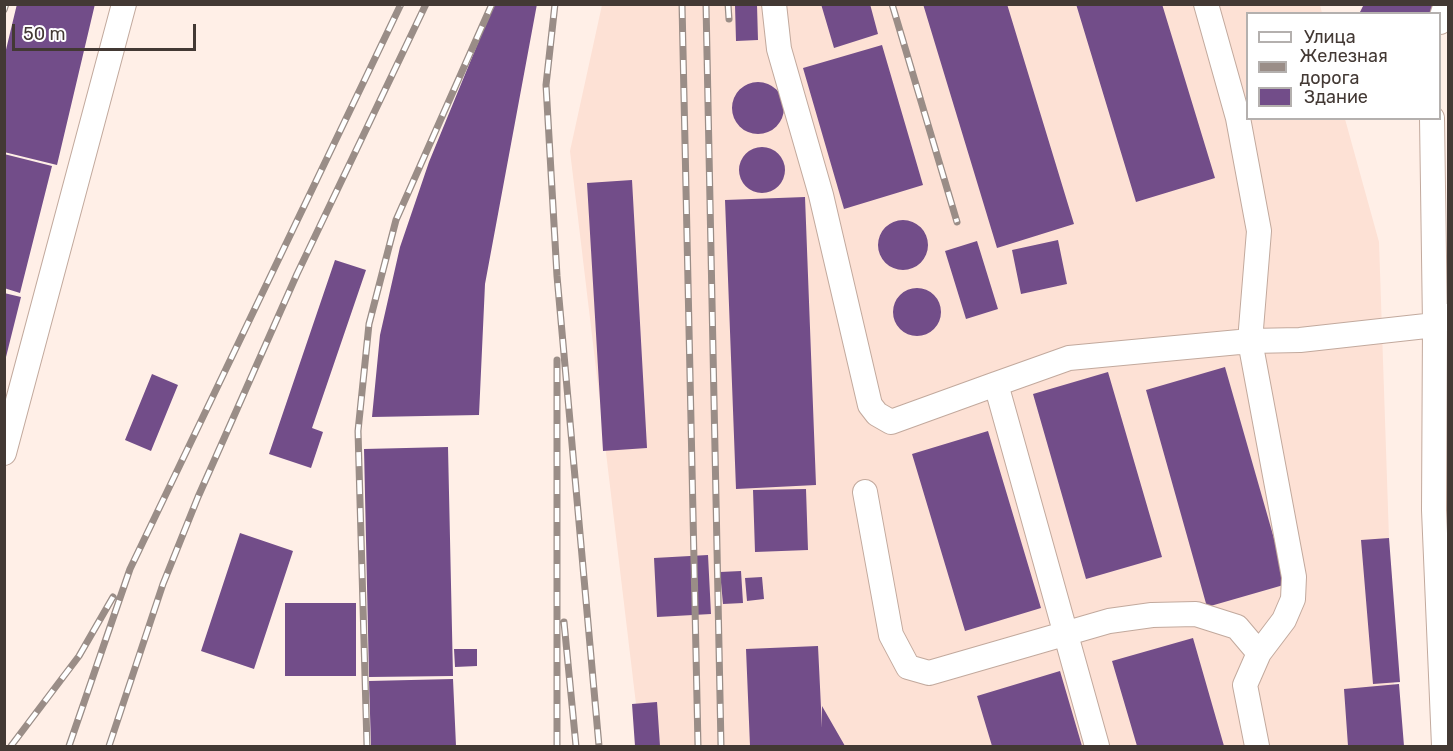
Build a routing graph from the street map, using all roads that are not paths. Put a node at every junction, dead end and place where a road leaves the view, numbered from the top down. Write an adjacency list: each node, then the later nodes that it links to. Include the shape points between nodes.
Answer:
1 (124, 4): 10 (street)
2 (774, 4): 9 (street, via 779,49 821,195 870,405 891,422)
3 (1206, 4): 8 (street, via 1238,118 1259,231)
4 (1446, 4): 5 (street)
5 (1441, 18)
6 (1432, 120): 7 (street)
7 (1442, 321): 8 (street, via 1300,340); 16 (street, via 1434,510)
8 (1250, 341): 9 (street, via 1069,358); 13 (street, via 1294,577 1293,599 1284,620)
9 (996, 384): 12 (street)
10 (4, 453)
11 (865, 492): 12 (street, via 891,635 908,667 929,674)
12 (1066, 634): 13 (street, via 1109,621 1196,614 1237,627); 14 (street)
13 (1259, 653): 15 (street, via 1245,685)
14 (1097, 747)
15 (1257, 747)
16 (1444, 747)

